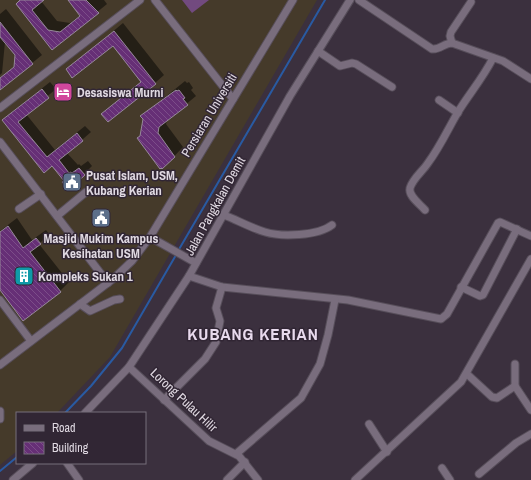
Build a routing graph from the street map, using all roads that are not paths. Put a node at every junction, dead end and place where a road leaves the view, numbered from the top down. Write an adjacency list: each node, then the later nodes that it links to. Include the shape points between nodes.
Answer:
1 (140, 0): 14 (street)
2 (155, 0): 12 (street)
3 (293, 0): 12 (street, Persiaran Universiti)
4 (350, 0): 8 (street, Jalan Pangkalan Demit)
5 (359, 0): 7 (street, via 432,49)
6 (471, 2): 7 (street, via 451,32)
7 (452, 43): 9 (street)
8 (318, 51): 11 (street, via 340,66 356,64); 21 (street, Jalan Pangkalan Demit)
9 (493, 58): 10 (street); 15 (street)
10 (530, 77)
11 (392, 87)
12 (233, 99): 26 (street, Persiaran Universiti)
13 (439, 100): 15 (street)
14 (0, 108)
15 (458, 113): 20 (street, via 448,133 428,164 413,181 410,189 413,197)
16 (0, 142): 18 (street)
17 (86, 192): 22 (street)
18 (41, 194): 19 (street); 22 (street)
19 (19, 209)
20 (425, 210)
21 (224, 215): 23 (street, via 273,234 321,231); 28 (street, Jalan Pangkalan Demit)
22 (57, 216): 30 (street)
23 (332, 225)
24 (517, 229): 25 (street); 32 (street, via 498,223); 32 (street, via 483,295)
25 (531, 236)
26 (150, 237): 28 (street); 30 (street, Persiaran Universiti, via 132,261)
27 (531, 258): 41 (street)
28 (196, 263): 29 (street, Jalan Pangkalan Demit)
29 (189, 276): 31 (street); 40 (street, Jalan Pangkalan Demit)
30 (108, 283): 36 (street, Persiaran Universiti)
31 (222, 287): 35 (street); 43 (street, via 216,308 220,320 216,342 205,359)
32 (461, 287): 35 (street, via 442,319 348,300)
33 (120, 299): 36 (street, via 90,311)
34 (0, 300): 37 (street)
35 (335, 300): 51 (street, via 320,364 301,398)
36 (80, 304): 37 (street, Persiaran Universiti)
37 (31, 341): 39 (street, Persiaran Universiti)
38 (514, 364): 42 (street)
39 (0, 365)
40 (129, 367): 43 (street, Lorong Pulau Hilir); 46 (street, Jalan Pangkalan Demit)
41 (467, 374): 42 (street, via 494,399); 50 (street, via 453,392)
42 (515, 386): 44 (street)
43 (164, 400): 51 (street, Lorong Pulau Hilir, via 209,441)
44 (531, 410)
45 (0, 411): 47 (street)
46 (86, 412)
47 (0, 419)
48 (369, 424): 50 (street)
49 (531, 435): 56 (street, via 516,443)
50 (387, 452): 61 (street)
51 (236, 454): 52 (street, Lorong Pulau Hilir)
52 (245, 462): 59 (street); 60 (street, Lorong Pulau Hilir)
53 (32, 464): 57 (street)
54 (68, 464): 58 (street)
55 (442, 468): 62 (street)
56 (479, 474)
57 (13, 480)
58 (79, 480)
59 (226, 480)
60 (258, 480)
61 (355, 480)
62 (450, 480)

